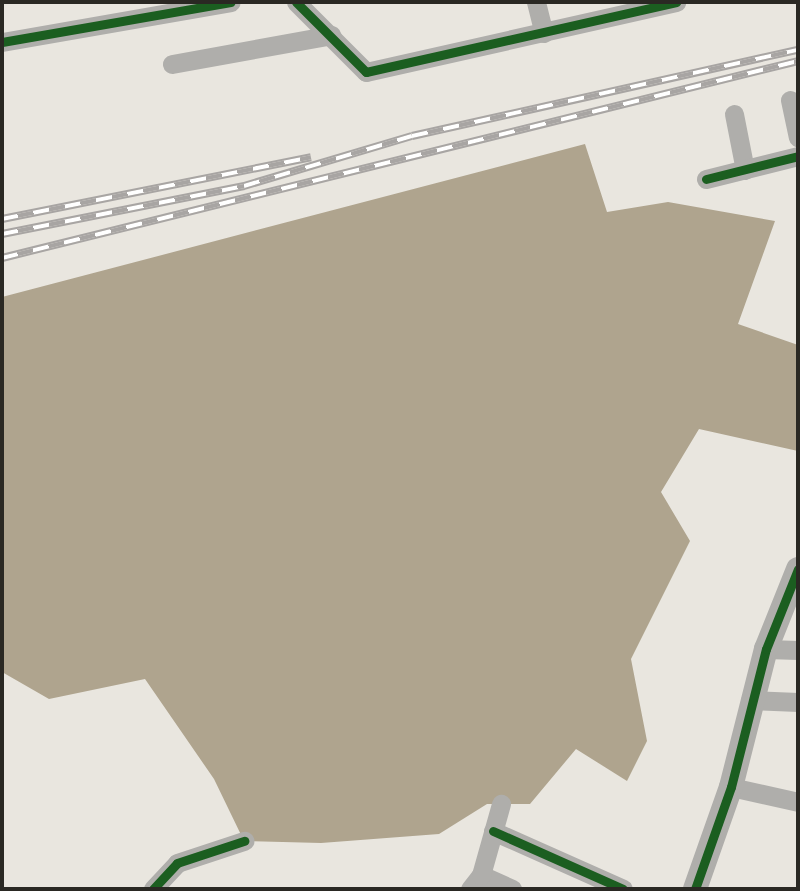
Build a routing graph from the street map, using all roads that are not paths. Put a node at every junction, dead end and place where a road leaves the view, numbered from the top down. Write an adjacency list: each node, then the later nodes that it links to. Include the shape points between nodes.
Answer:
1 (231, 2): 7 (street)
2 (296, 2): 6 (street)
3 (536, 2): 5 (street)
4 (676, 2): 5 (street)
5 (544, 33): 6 (street, via 366,72)
6 (331, 35): 8 (street)
7 (2, 42)
8 (172, 64)
9 (790, 100): 11 (street)
10 (734, 114): 13 (street)
11 (798, 137)
12 (798, 156): 13 (street)
13 (745, 170): 14 (street)
14 (706, 180)
15 (797, 576): 16 (street)
16 (766, 649): 17 (street); 18 (street)
17 (798, 650)
18 (750, 701): 19 (street); 20 (street)
19 (798, 702)
20 (731, 787): 21 (street); 29 (street)
21 (798, 802)
22 (501, 804): 23 (street)
23 (493, 831): 25 (street); 28 (street)
24 (244, 841): 26 (street, via 177,863)
25 (475, 882): 27 (street)
26 (153, 889)
27 (512, 889)
28 (623, 889)
29 (695, 889)

